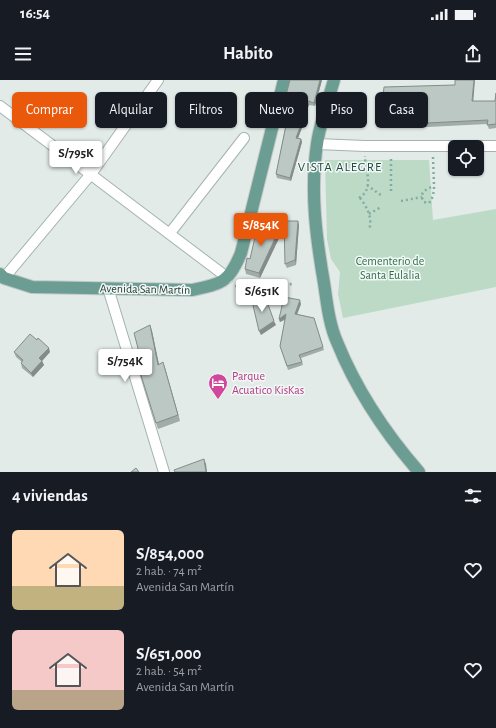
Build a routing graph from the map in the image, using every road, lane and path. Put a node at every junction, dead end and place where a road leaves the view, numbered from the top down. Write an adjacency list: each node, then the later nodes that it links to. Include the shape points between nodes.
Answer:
1 (158, 80): 11 (street)
2 (284, 80): 23 (main road, via 241,253)
3 (334, 80): 6 (main road)
4 (0, 106): 11 (street)
5 (244, 138): 21 (street)
6 (317, 144): 7 (street); 28 (main road, via 314,178 315,216 327,304 336,341 356,383 405,456)
7 (365, 146): 8 (street); 12 (path, via 365,162 369,174)
8 (391, 146): 9 (street); 14 (path)
9 (433, 146): 10 (street); 13 (path)
10 (496, 146)
11 (91, 174): 21 (street); 22 (street)
12 (367, 185): 15 (path); 19 (path, via 359,198)
13 (434, 186): 16 (path, via 424,190); 16 (path, via 429,203 424,202)
14 (391, 191)
15 (382, 196)
16 (422, 197): 17 (path)
17 (401, 201)
18 (382, 207): 19 (path)
19 (369, 214): 20 (path)
20 (369, 230)
21 (170, 233): 23 (street)
22 (2, 276): 26 (main road, Avenida San Martín, via 32,287)
23 (228, 278): 25 (main road, Avenida San Martín)
24 (292, 284): 25 (path, via 262,288)
25 (217, 285): 26 (main road, Avenida San Martín, via 192,290)
26 (108, 288): 27 (street)
27 (164, 472)
28 (419, 472)

